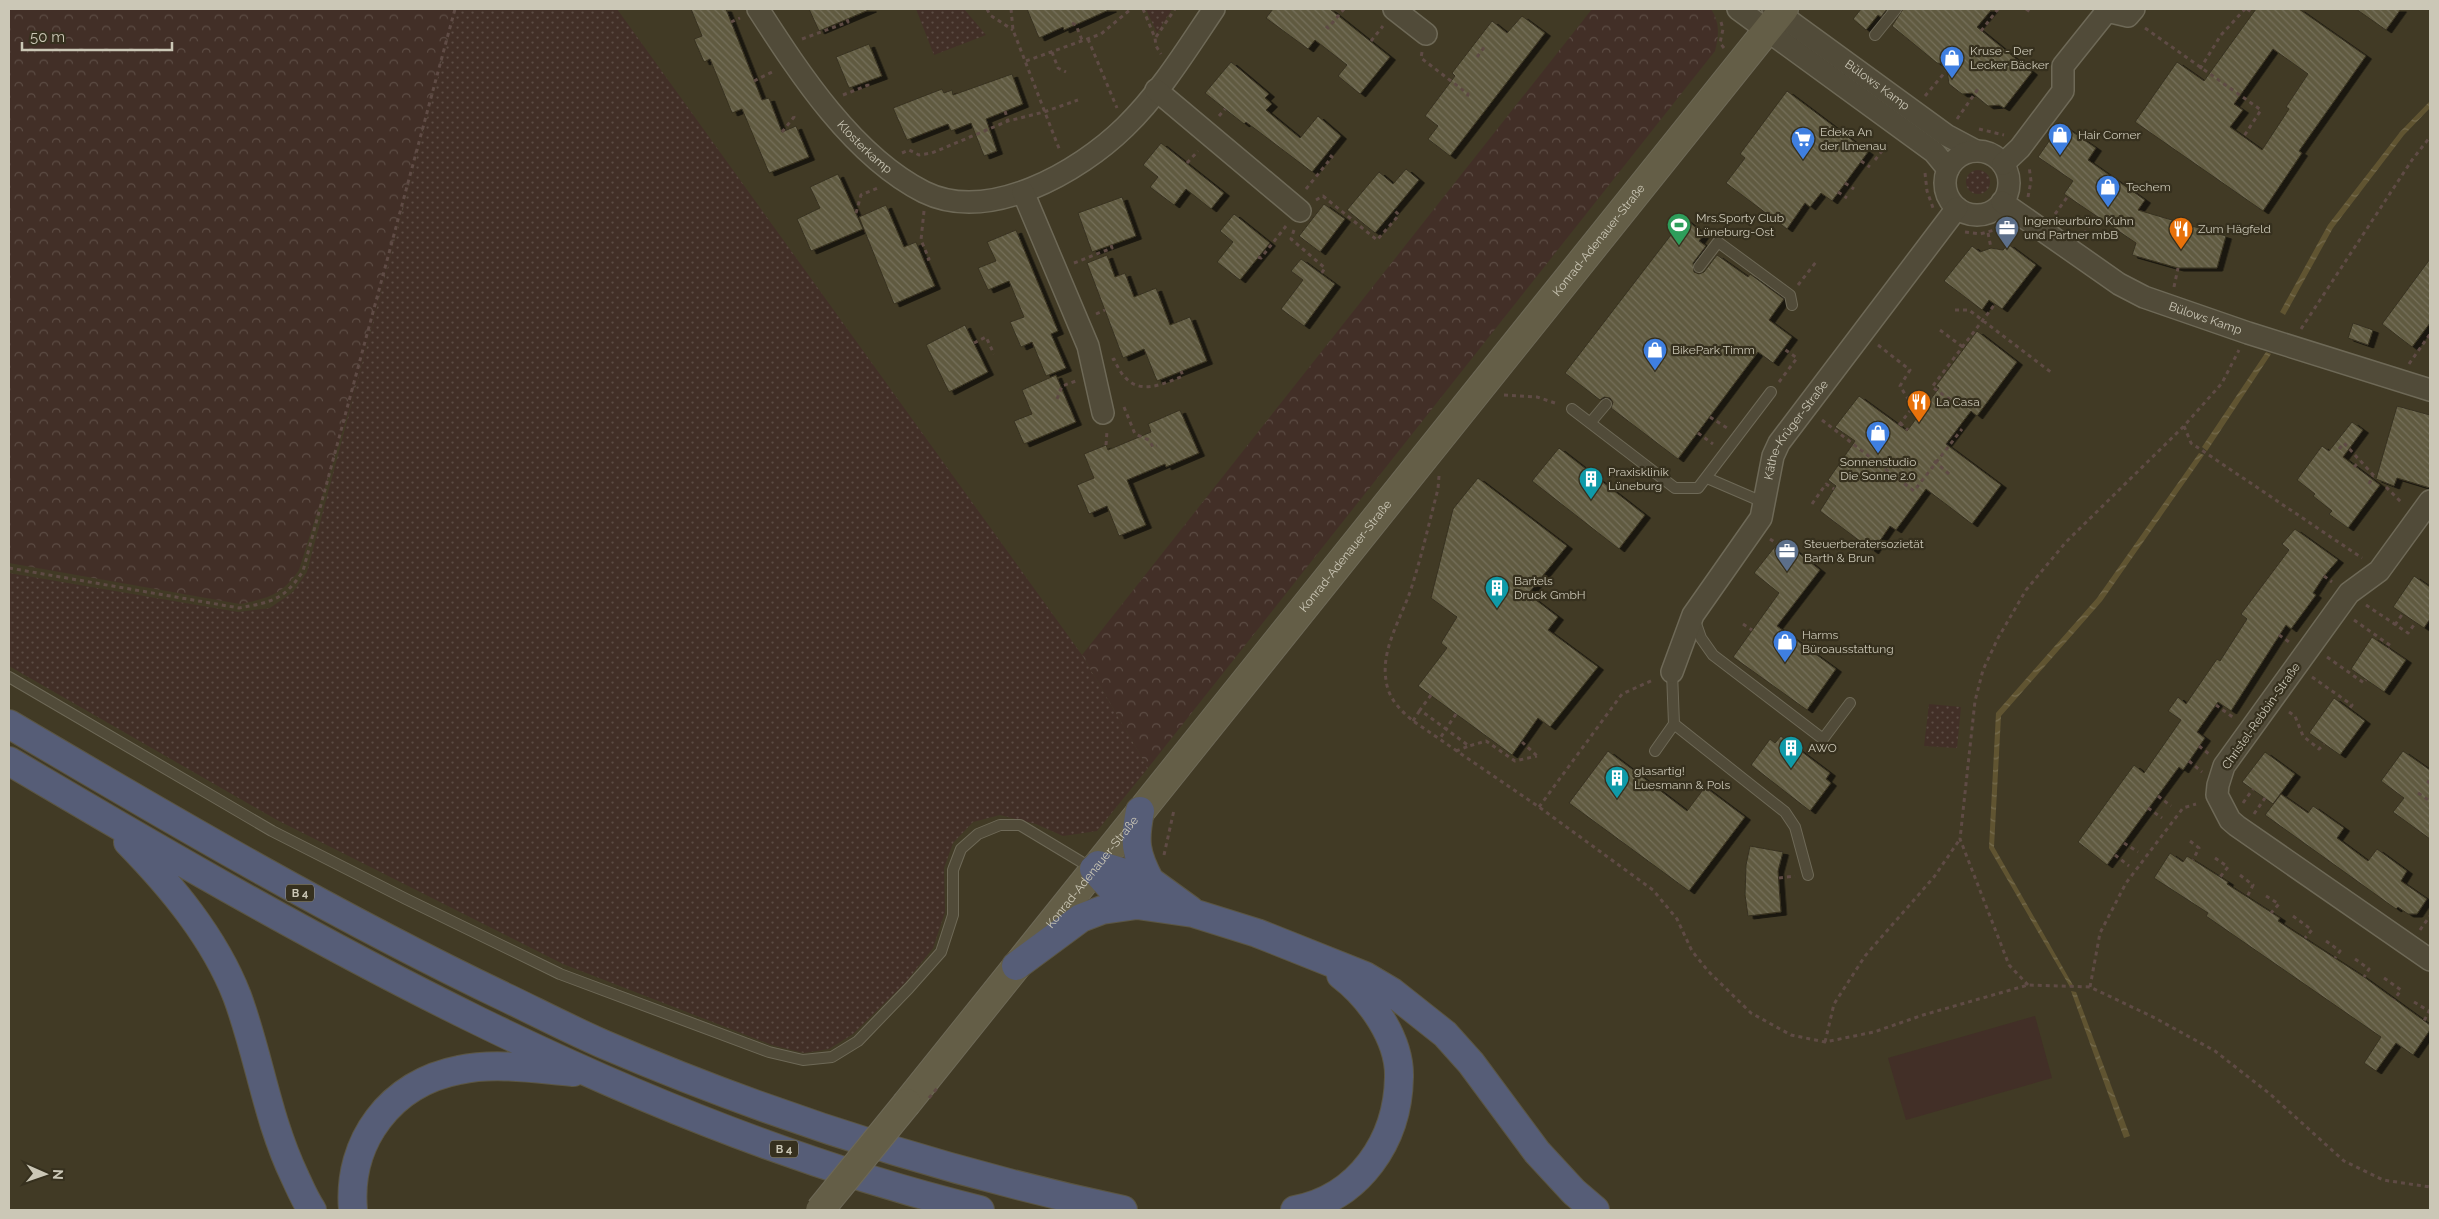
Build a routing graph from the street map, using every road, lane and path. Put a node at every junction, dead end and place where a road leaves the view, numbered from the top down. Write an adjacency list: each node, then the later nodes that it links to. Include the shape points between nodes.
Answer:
1 (455, 9): 130 (path, via 303,571 292,589 270,603 239,608)
2 (758, 9): 32 (street, Klosterkamp)
3 (987, 9): 24 (path, via 990,15)
4 (1011, 9): 24 (path)
5 (1131, 9): 29 (path, via 1101,34)
6 (1143, 9): 28 (path)
7 (1175, 9): 28 (path)
8 (1214, 9): 37 (street, Klosterkamp)
9 (1344, 9): 23 (path, via 1328,28)
10 (1394, 9): 26 (street)
11 (1738, 9): 20 (street)
12 (1896, 9): 27 (lane)
13 (1998, 9): 25 (path)
14 (2026, 9): 18 (path)
15 (2246, 9): 19 (path); 36 (path, via 2221,35)
16 (2106, 10): 17 (street); 57 (street, via 2063,66 2063,91 2020,148)
17 (2131, 12): 36 (path)
18 (2032, 13)
19 (2252, 14)
20 (1776, 16): 54 (street, Bülows Kamp, via 1946,134); 59 (street, Bülows Kamp, via 1934,152); 169 (main road, Konrad-Adenauer-Straße)
21 (847, 19): 32 (path, via 848,22)
22 (1072, 23): 30 (path, via 1076,24)
23 (1326, 26)
24 (1013, 30): 35 (path)
25 (1981, 31)
26 (1426, 34): 42 (path, via 1421,58 1468,94)
27 (1875, 35)
28 (1156, 38): 37 (path, via 1156,46)
29 (1088, 39): 30 (path); 50 (path)
30 (1082, 40): 33 (path)
31 (1485, 46): 34 (path)
32 (782, 47): 44 (street, Klosterkamp)
33 (1052, 52): 35 (path); 38 (path, via 1058,68)
34 (1477, 57)
35 (1026, 61): 46 (path)
36 (2200, 69): 52 (path, via 2261,110)
37 (1172, 70): 41 (street, Klosterkamp)
38 (1066, 72)
39 (867, 82): 44 (path, via 868,85)
40 (1978, 89): 48 (path)
41 (1156, 90): 50 (street, Klosterkamp); 69 (street)
42 (1466, 97)
43 (1078, 100): 46 (path)
44 (823, 103): 61 (street, Klosterkamp, via 858,140)
45 (1005, 111): 49 (path)
46 (1044, 112): 49 (path); 60 (path)
47 (793, 113): 51 (path, via 794,117)
48 (1956, 119)
49 (1008, 120): 61 (path, via 932,153 919,155 909,150 898,154)
50 (1126, 127): 60 (street, Klosterkamp)
51 (782, 132)
52 (2244, 136)
53 (2430, 137): 93 (path, via 2401,176)
54 (1976, 151): 57 (street, Bülows Kamp, via 1991,154); 59 (street, via 1959,156)
55 (1328, 153): 69 (path, via 1332,157)
56 (1861, 161): 58 (path)
57 (2003, 164): 68 (street, via 2009,183)
58 (1870, 167)
59 (1948, 169): 70 (street, via 1946,190)
60 (1068, 170): 64 (street, Klosterkamp)
61 (884, 177): 66 (street, Klosterkamp); 72 (path, via 861,195)
62 (1845, 183): 63 (path)
63 (1854, 190)
64 (1023, 192): 66 (street, Klosterkamp, via 994,200 960,201); 80 (street)
65 (1838, 192): 67 (path)
66 (926, 193): 77 (path, via 921,240 929,259)
67 (1847, 198)
68 (2002, 202): 70 (street, via 1995,209 1976,215); 88 (street, Bülows Kamp, via 2119,284 2168,307)
69 (1297, 208): 71 (path, via 1323,196 1377,240 1399,215); 76 (path, via 1261,258); 81 (path, via 1291,239 1326,268)
70 (1958, 208): 90 (street, Käthe-Krüger-Straße)
71 (1394, 210)
72 (856, 213)
73 (1988, 233): 75 (path)
74 (1111, 245): 80 (path, via 1112,248)
75 (1991, 248)
76 (1258, 257)
77 (924, 261)
78 (1816, 262): 82 (path)
79 (1699, 267): 82 (lane, via 1718,242)
80 (1056, 270): 98 (street)
81 (1321, 274)
82 (1791, 300)
83 (1995, 304): 85 (path)
84 (1955, 310): 85 (path, via 1969,310)
85 (1982, 320): 96 (path); 100 (path)
86 (2426, 329): 89 (path)
87 (1940, 330): 96 (path)
88 (2248, 333): 93 (street, Bülows Kamp); 114 (path, via 2222,383)
89 (2430, 333): 94 (path)
90 (1862, 334): 108 (path, via 1910,370 1900,386); 109 (street, Käthe-Krüger-Straße)
91 (2416, 342): 94 (path)
92 (974, 343): 97 (path, via 986,337)
93 (2291, 346): 101 (street, Bülows Kamp)
94 (2422, 346): 101 (path)
95 (1784, 348): 104 (path, via 1797,358)
96 (1963, 348): 106 (path, via 1932,386)
97 (994, 354)
98 (1100, 368): 99 (path, via 1114,359 1130,383 1146,387 1183,376); 105 (path, via 1062,386); 112 (street)
99 (1181, 371)
100 (2052, 373)
101 (2398, 379): 102 (street, Bülows Kamp)
102 (2430, 390)
103 (1499, 392): 110 (path, via 1506,397 1536,397)
104 (1771, 392): 124 (lane)
105 (1057, 399)
106 (1956, 401)
107 (1606, 404): 113 (lane)
108 (1913, 407): 111 (path); 116 (path, via 1900,424)
109 (1806, 408): 120 (path, via 1914,490); 128 (street, Käthe-Krüger-Straße, via 1773,456)
110 (1572, 409): 113 (lane)
111 (1921, 412)
112 (1104, 413): 117 (path, via 1123,404 1135,434 1150,440 1153,447)
113 (1590, 423): 124 (lane, via 1675,488 1698,488)
114 (2184, 426): 131 (path, via 2191,443); 172 (path, via 2066,542 2026,590 1998,638 1983,670 1975,701)
115 (1962, 429): 120 (path)
116 (1908, 430)
117 (1157, 446)
118 (2339, 449): 119 (path, via 2344,443)
119 (2360, 461): 121 (path); 125 (path, via 2375,477)
120 (1935, 462): 123 (path)
121 (2354, 467)
122 (1440, 469): 151 (path, via 1438,489 1410,593 1394,630 1386,662 1390,696)
123 (1950, 474)
124 (1707, 478): 128 (lane)
125 (2369, 484)
126 (1834, 490): 129 (path, via 1826,484)
127 (2430, 501): 131 (street, Christel-Rebbin-Straße)
128 (1765, 503): 134 (street, Käthe-Krüger-Straße, via 1756,527)
129 (1812, 504)
130 (9, 568)
131 (2379, 571): 132 (street, Christel-Rebbin-Straße)
132 (2343, 601): 137 (path); 139 (street, Christel-Rebbin-Straße); 140 (path, via 2391,646)
133 (2403, 613): 137 (path)
134 (1693, 614): 142 (street, Käthe-Krüger-Straße); 147 (lane, via 1701,638 1713,655 1823,739)
135 (2416, 622): 137 (path, via 2408,634)
136 (1743, 624): 138 (path)
137 (2396, 625)
138 (1752, 630)
139 (2311, 645): 141 (street, Christel-Rebbin-Straße); 144 (path, via 2364,683)
140 (2389, 649)
141 (2296, 666): 146 (street, Christel-Rebbin-Straße); 148 (path, via 2352,705)
142 (1672, 672): 153 (lane); 167 (path, via 1622,694)
143 (9, 677): 180 (lane, via 272,831 551,970 769,1052 803,1060 832,1057 858,1041 940,952 952,915 953,870 961,849 978,834 1000,825 1020,825)
144 (2366, 680)
145 (1431, 695): 149 (path)
146 (2271, 700): 157 (path, via 2295,716 2303,736 2319,749); 196 (street, Christel-Rebbin-Straße, via 2224,766 2218,784 2220,804 2237,826)
147 (1850, 703)
148 (2349, 709)
149 (1420, 710): 151 (path); 154 (path)
150 (1456, 714): 154 (path)
151 (1413, 721): 155 (path)
152 (9, 724): 214 (highway, B 4, via 314,900 601,1044 723,1093 861,1142 980,1177)
153 (1674, 724): 159 (lane); 181 (lane, via 1785,812 1795,827)
154 (1446, 729): 155 (path); 158 (path)
155 (1439, 740): 160 (path)
156 (1522, 742): 158 (path, via 1537,756 1515,761 1486,741)
157 (2324, 744)
158 (1469, 746): 160 (path)
159 (1655, 751)
160 (1456, 752): 167 (path)
161 (9, 761): 170 (highway, B 4)
162 (2418, 793): 164 (path)
163 (2158, 796): 166 (path)
164 (2430, 801)
165 (2196, 804): 201 (path, via 2183,808 2126,883 2100,933)
166 (2171, 806)
167 (1539, 807): 205 (path, via 1653,890 1677,919 1692,951 1751,1013 1792,1035)
168 (2148, 808): 171 (path)
169 (1140, 811): 180 (main road, Konrad-Adenauer-Straße); 184 (highway, via 1136,848)
170 (104, 818): 206 (highway, B 4, via 300,929 444,1004); 210 (highway, via 160,874 215,953 237,996 283,1152)
171 (2162, 818)
172 (1960, 839): 200 (path, via 2009,965); 205 (path, via 1934,877 1865,956 1834,1004)
173 (2190, 842): 178 (path, via 2199,848)
174 (2124, 843): 175 (path)
175 (2138, 852)
176 (2114, 855): 179 (path)
177 (2215, 858): 183 (path, via 2228,866)
178 (2194, 860)
179 (2129, 866)
180 (1096, 867): 184 (highway); 187 (highway, via 1112,889); 197 (main road, Konrad-Adenauer-Straße)
181 (1808, 875)
182 (2240, 875): 186 (path, via 2253,885)
183 (2220, 877)
184 (1150, 881): 188 (highway)
185 (2266, 896): 189 (path, via 2279,904)
186 (2247, 897)
187 (1137, 905): 188 (highway); 197 (highway, via 1102,910 1082,918)
188 (1193, 913): 193 (highway, via 1257,933)
189 (2271, 913)
190 (2293, 916): 191 (path, via 2312,930)
191 (2305, 938)
192 (2326, 941): 194 (path, via 2340,951)
193 (1317, 958): 215 (highway, via 1357,987 1377,1011 1392,1043 1399,1076 1394,1116 1381,1150 1360,1176 1331,1197); 216 (highway, via 1365,976 1392,992 1444,1034 1471,1063 1537,1152)
194 (2335, 958)
195 (2355, 959): 198 (path, via 2369,969)
196 (2430, 960)
197 (1016, 966): 212 (main road, Konrad-Adenauer-Straße, bridge)
198 (2364, 977)
199 (2384, 978): 202 (path, via 2401,990)
200 (2028, 985): 201 (path); 205 (path, via 1874,1032)
201 (2090, 988): 209 (path, via 2156,1018 2215,1051 2270,1094 2344,1161 2384,1180)
202 (2394, 1000)
203 (2414, 1002): 204 (path, via 2428,1011)
204 (2424, 1021)
205 (1825, 1042)
206 (592, 1074): 211 (highway, via 520,1067 460,1069 410,1088 369,1130 357,1159); 213 (highway, B 4, via 713,1124 824,1164)
207 (945, 1079): 208 (path)
208 (939, 1086)
209 (2430, 1187)
210 (312, 1210)
211 (353, 1210)
212 (820, 1210)
213 (980, 1210)
214 (1122, 1210)
215 (1294, 1210)
216 (1595, 1210)

